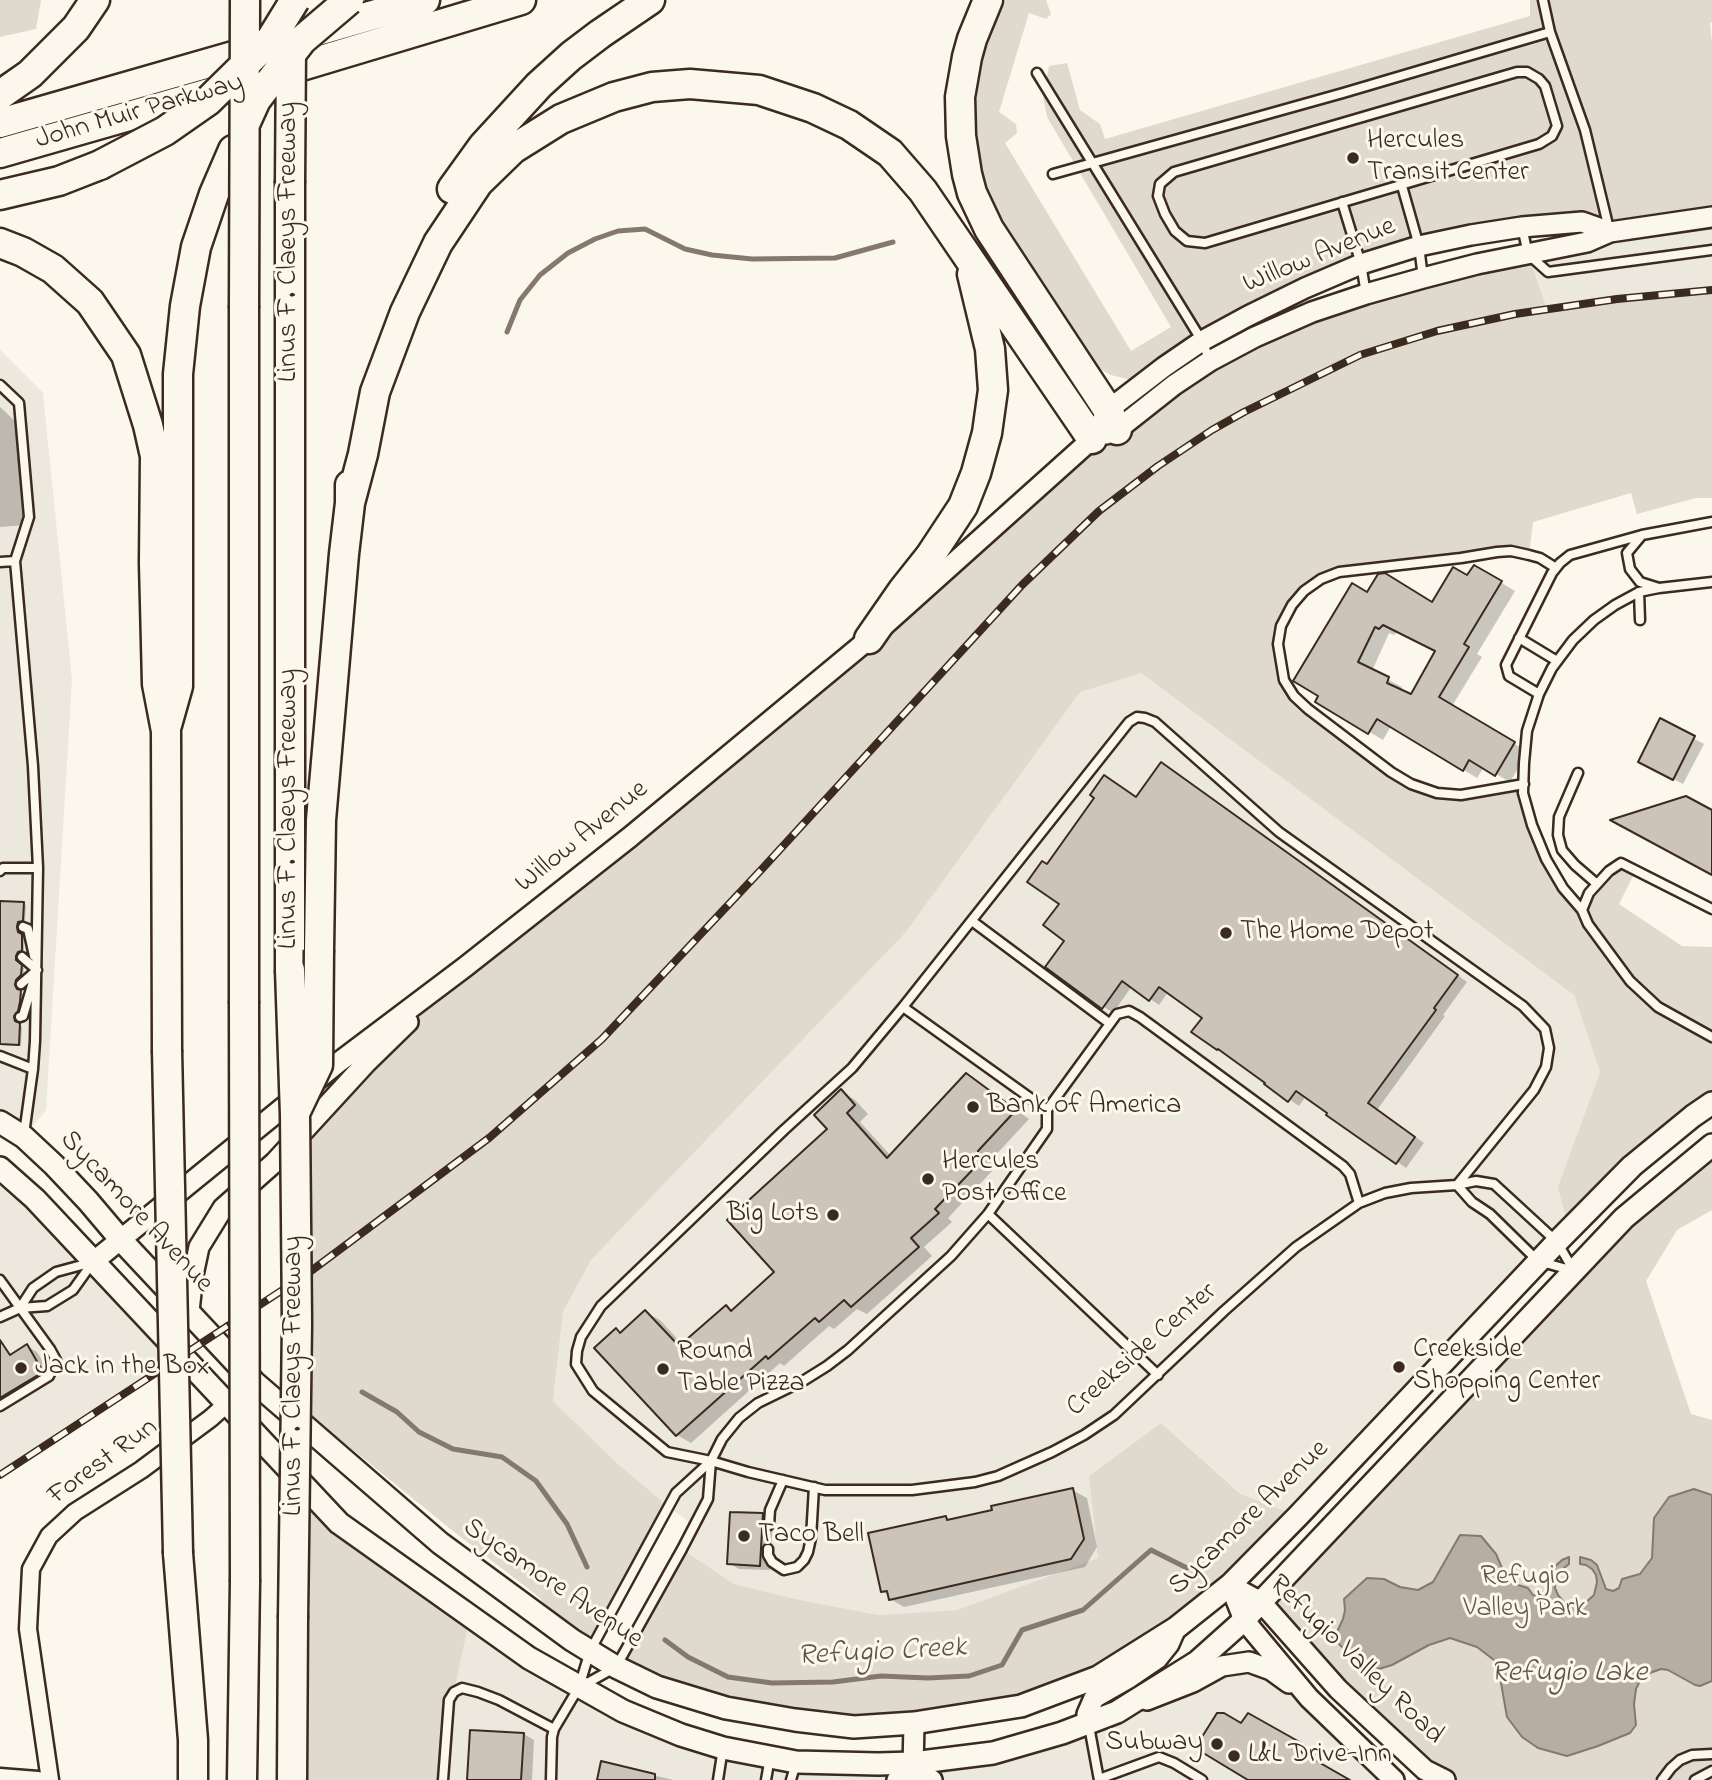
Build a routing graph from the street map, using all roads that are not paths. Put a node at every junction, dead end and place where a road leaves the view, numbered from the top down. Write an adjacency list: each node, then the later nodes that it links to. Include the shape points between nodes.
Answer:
1 (95, 0): 12 (highway, via 76,28 30,74)
2 (245, 0): 120 (highway, Linus F. Claeys Freeway, bridge)
3 (293, 0): 18 (highway, bridge, via 271,39 208,101 165,131 59,181); 71 (highway, Linus F. Claeys Freeway, bridge, via 290,970)
4 (349, 0): 49 (highway, bridge, via 302,40 256,100 214,194 197,247 178,374 178,686)
5 (425, 0): 13 (highway, John Muir Parkway)
6 (521, 0): 14 (highway, John Muir Parkway)
7 (650, 0): 35 (highway, via 590,41 539,85 458,180 422,238 382,324 370,365 350,450)
8 (988, 0): 34 (highway, via 972,39 960,97 967,174 993,237)
9 (1544, 0): 10 (lane)
10 (1550, 33): 15 (lane); 22 (lane, via 1585,130)
11 (1037, 73): 15 (lane)
12 (0, 95)
13 (0, 123)
14 (0, 153)
15 (1092, 163): 16 (lane); 31 (lane)
16 (1053, 174)
17 (1402, 186): 19 (lane); 19 (lane, via 1552,136 1557,126 1545,86 1527,72 1517,72 1174,172 1160,184 1158,196 1175,231 1187,241 1205,243); 24 (lane)
18 (0, 195)
19 (1342, 202): 28 (lane)
20 (1712, 217): 22 (street, Willow Avenue)
21 (1522, 227): 22 (street, Willow Avenue, via 1583,222); 24 (street, Willow Avenue); 26 (lane)
22 (1610, 232): 26 (street, Willow Avenue, via 1587,242)
23 (0, 243): 49 (highway, via 53,269 90,302 126,355 155,456 157,684)
24 (1419, 246): 28 (street, Willow Avenue); 29 (lane)
25 (1712, 250): 26 (lane, via 1548,272)
26 (1528, 254): 29 (street, Willow Avenue)
27 (966, 255): 34 (highway); 35 (highway, via 915,180 890,153 813,108 759,90 690,84 614,97 562,119 513,149 478,183 445,233 405,312 375,392); 46 (highway, via 990,349 993,390 987,433 963,506)
28 (1361, 264): 30 (lane); 31 (street, Willow Avenue)
29 (1423, 278): 30 (street, Willow Avenue)
30 (1366, 294): 32 (street, Willow Avenue, via 1312,312)
31 (1202, 341): 32 (lane); 34 (street, Willow Avenue, via 1164,367)
32 (1210, 361): 34 (street, Willow Avenue)
33 (0, 385): 38 (lane, via 19,403 29,517)
34 (1106, 426): 46 (street, Willow Avenue)
35 (350, 503): 71 (highway, bridge, via 321,820 318,1065)
36 (1712, 522): 37 (lane)
37 (1642, 535): 40 (lane, via 1570,555); 42 (lane, via 1627,553 1630,569 1640,582)
38 (15, 561): 39 (lane); 52 (lane)
39 (0, 562)
40 (1556, 568): 45 (lane); 51 (lane, via 1529,555 1504,551 1339,572 1321,579 1292,605 1278,644 1284,680 1294,696 1411,784 1461,795)
41 (1712, 582): 42 (lane)
42 (1659, 588): 43 (lane)
43 (1639, 592): 44 (lane); 47 (lane, via 1594,620)
44 (1640, 620)
45 (1518, 638): 47 (lane); 48 (lane, via 1506,665 1509,676)
46 (869, 639): 60 (street, Willow Avenue)
47 (1557, 662): 48 (lane)
48 (1539, 694): 51 (lane, via 1527,730)
49 (166, 731): 119 (highway, bridge, via 167,1050 178,1553)
50 (1578, 774): 54 (lane, via 1559,817 1558,835 1562,850)
51 (1524, 784): 56 (lane, via 1532,825 1546,859)
52 (38, 868): 53 (lane); 61 (lane)
53 (0, 871)
54 (1597, 884): 55 (lane, via 1621,863); 56 (lane)
55 (1712, 909)
56 (1582, 910): 66 (lane, via 1630,981 1658,1007)
57 (972, 921): 63 (lane, Creekside Center); 65 (lane); 76 (lane, Creekside Center, via 1129,722 1138,717 1154,722 1279,832 1523,1006 1545,1029 1546,1067 1534,1090)
58 (23, 927): 61 (lane, via 28,929)
59 (22, 957): 61 (lane)
60 (465, 967): 79 (street, Willow Avenue, via 339,1062); 86 (street, via 223,1208 199,1247)
61 (37, 970): 62 (lane); 64 (lane); 68 (lane)
62 (21, 984)
63 (903, 1007): 70 (lane); 92 (lane, Creekside Center, via 852,1068 601,1306 581,1337 576,1364 593,1391 667,1452)
64 (20, 1017)
65 (1109, 1023): 70 (lane); 77 (lane, via 1117,1014 1129,1012 1140,1017 1343,1166)
66 (1712, 1037)
67 (0, 1056): 68 (lane)
68 (33, 1069): 73 (lane)
69 (1712, 1103): 80 (main road, Sycamore Avenue, via 1632,1166)
70 (1047, 1110): 78 (lane, via 1047,1129)
71 (295, 1115): 121 (highway, Linus F. Claeys Freeway, bridge)
72 (0, 1122): 73 (main road, Sycamore Avenue)
73 (24, 1137): 79 (main road, Sycamore Avenue)
74 (1712, 1145): 83 (main road, via 1624,1218)
75 (0, 1168): 82 (main road)
76 (1457, 1185): 77 (lane, Creekside Center, via 1411,1188); 80 (lane, Creekside Center, via 1494,1184); 81 (lane)
77 (1359, 1203): 88 (lane, Creekside Center, via 1296,1247)
78 (988, 1214): 88 (lane); 92 (lane, via 951,1256 848,1350 739,1418)
79 (121, 1240): 82 (street, Willow Avenue); 86 (main road, Sycamore Avenue)
80 (1557, 1242): 81 (main road, Sycamore Avenue); 83 (lane, Creekside Center)
81 (1538, 1261): 83 (lane); 97 (main road, Sycamore Avenue)
82 (93, 1262): 85 (lane, via 55,1272 33,1288); 85 (lane, via 73,1290 56,1301); 90 (main road)
83 (1574, 1271): 98 (main road)
84 (0, 1280): 85 (lane)
85 (20, 1308): 87 (lane); 91 (lane, via 56,1360 49,1376)
86 (189, 1311): 89 (main road, Sycamore Avenue)
87 (0, 1317)
88 (1158, 1375): 94 (lane, Creekside Center, via 1084,1435 998,1476 912,1490)
89 (254, 1382): 90 (street, Forest Run); 101 (main road, Sycamore Avenue, via 440,1544)
90 (226, 1403): 103 (main road, via 339,1523 529,1658); 118 (street, Forest Run, via 141,1470 75,1513 50,1536 31,1569 28,1629)
91 (0, 1406)
92 (711, 1461): 93 (lane, Creekside Center); 101 (lane, via 676,1493); 102 (lane, via 708,1499)
93 (783, 1480): 94 (lane, Creekside Center); 95 (lane, via 770,1510)
94 (814, 1487): 96 (lane, via 811,1538 804,1560 784,1570 772,1562)
95 (769, 1525)
96 (768, 1549)
97 (1230, 1585): 98 (street, Refugio Valley Road); 99 (street, Refugio Valley Road); 100 (main road, Sycamore Avenue)
98 (1261, 1602): 99 (main road); 115 (street, Refugio Valley Road)
99 (1244, 1620): 104 (street, Refugio Valley Road); 105 (main road, via 1196,1662)
100 (1176, 1628): 106 (main road, Sycamore Avenue, via 1098,1677 1021,1706); 107 (street, via 1157,1659 1094,1698)
101 (590, 1651): 102 (main road, Sycamore Avenue); 103 (lane)
102 (616, 1667): 103 (lane); 106 (main road, Sycamore Avenue, via 657,1688 726,1708 854,1727)
103 (579, 1687): 108 (lane); 109 (main road, via 623,1711)
104 (1309, 1698): 105 (street, via 1271,1670 1249,1662 1223,1666); 129 (street, Refugio Valley Road)
105 (1117, 1712): 107 (main road)
106 (914, 1723): 112 (street)
107 (1088, 1723): 112 (main road, via 993,1753); 127 (lane)
108 (554, 1729): 122 (lane, via 499,1700 462,1688 449,1700); 123 (lane)
109 (723, 1748): 111 (main road); 124 (lane)
110 (1712, 1754): 131 (lane, via 1681,1760)
111 (770, 1757): 113 (main road); 125 (lane)
112 (908, 1770): 113 (main road, via 849,1764); 126 (street)
113 (794, 1771)
114 (1712, 1772): 132 (lane)
115 (1421, 1775): 130 (street, Refugio Valley Road)
116 (0, 1777): 117 (street)
117 (38, 1780)
118 (50, 1780)
119 (193, 1780)
120 (242, 1780)
121 (292, 1780)
122 (443, 1780)
123 (551, 1780)
124 (718, 1780)
125 (766, 1780)
126 (932, 1780)
127 (1099, 1780): 128 (lane, via 1158,1757)
128 (1202, 1780)
129 (1394, 1780)
130 (1445, 1780)
131 (1662, 1780)
132 (1695, 1780)

